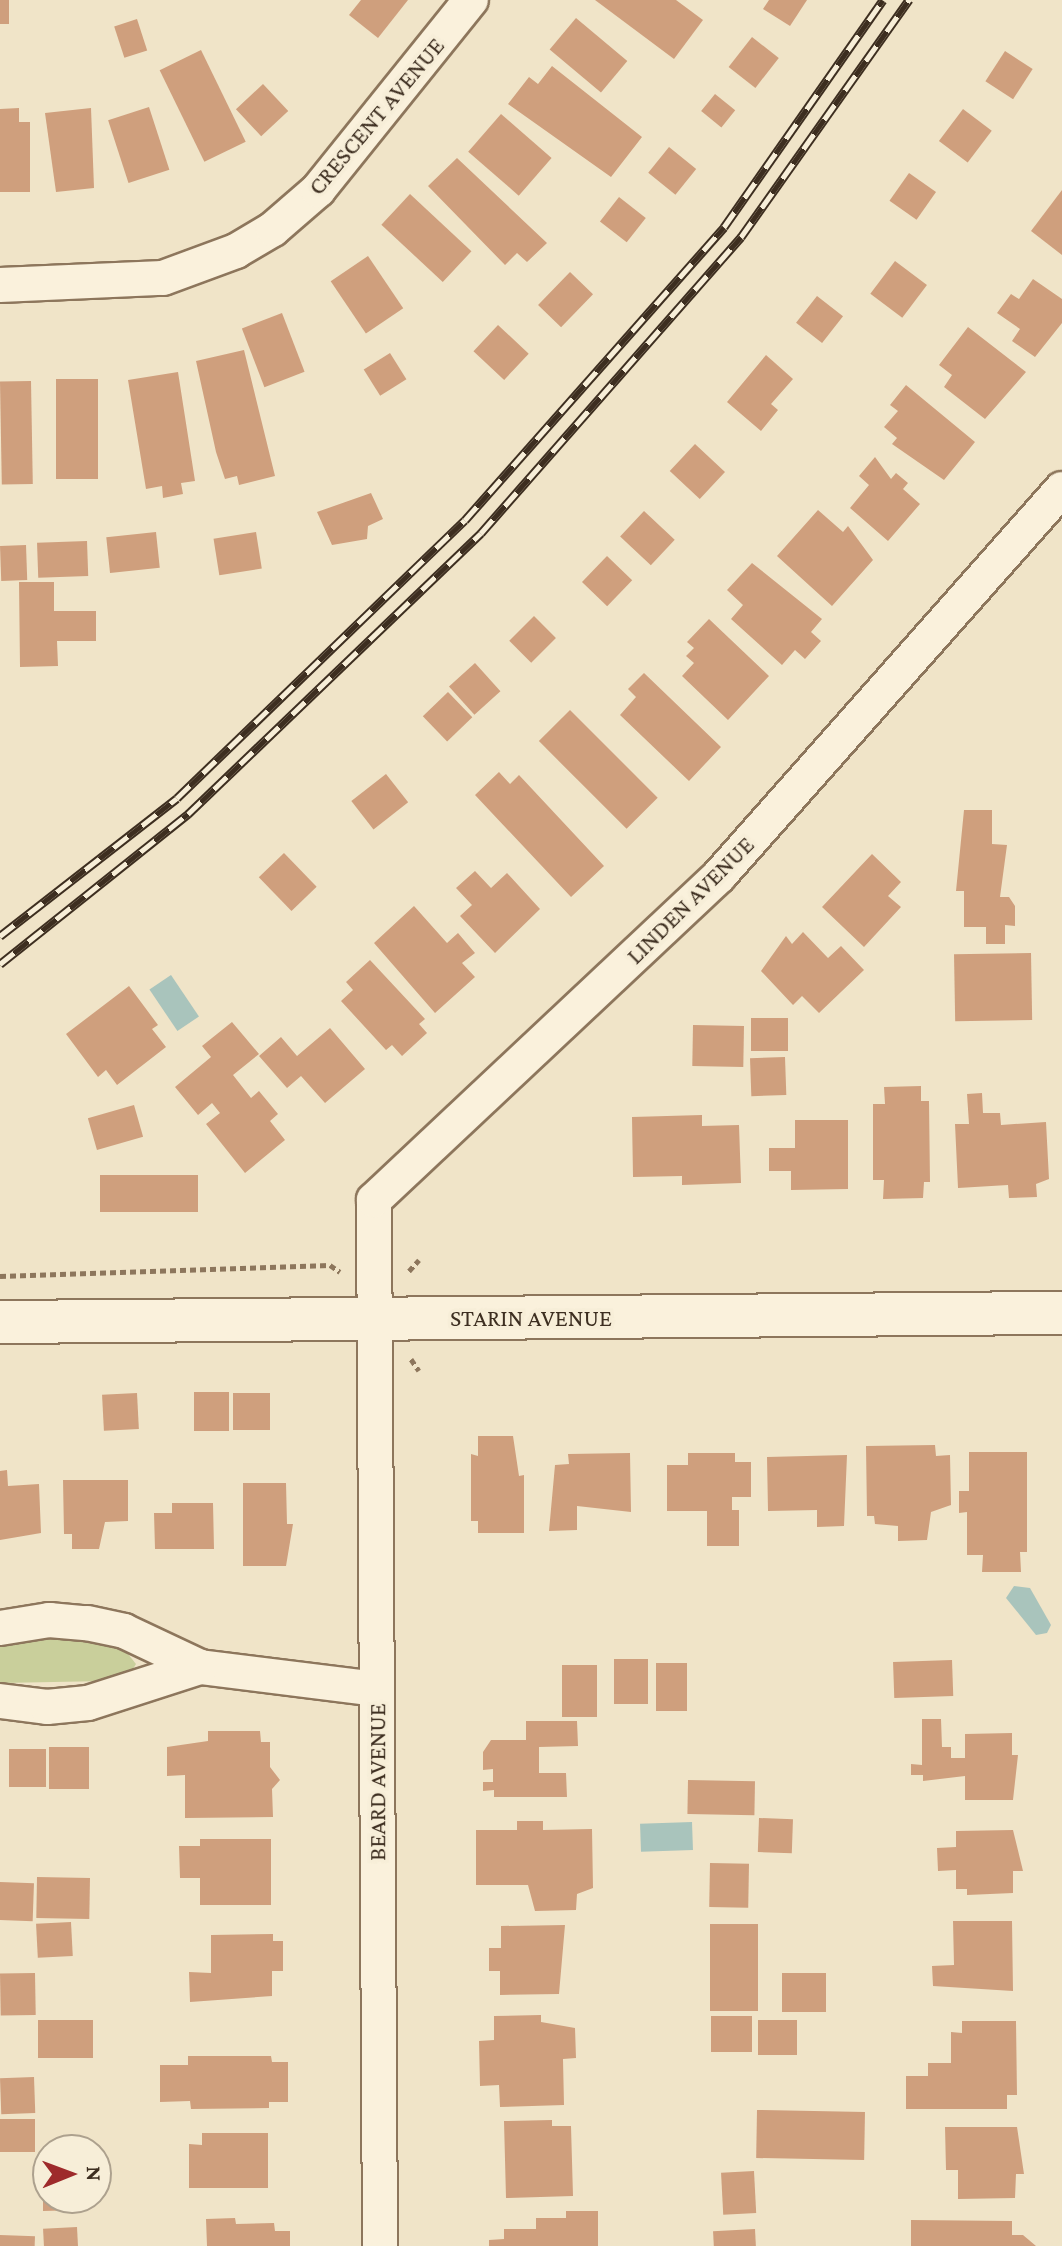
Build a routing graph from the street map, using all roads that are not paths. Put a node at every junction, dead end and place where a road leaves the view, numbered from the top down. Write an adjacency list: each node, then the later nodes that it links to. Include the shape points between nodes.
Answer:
1 (471, 0): 2 (street, CRESCENT AVENUE, via 318,190 261,236 163,278)
2 (0, 285)
3 (1062, 489): 5 (street, LINDEN AVENUE, via 719,876 374,1200)
4 (1062, 1313): 5 (street, STARIN AVENUE)
5 (374, 1319): 6 (street, STARIN AVENUE); 9 (street, BEARD AVENUE)
6 (0, 1322)
7 (0, 1628): 8 (street, via 49,1620 87,1623 124,1631)
8 (200, 1667): 9 (street); 10 (street, via 88,1703 47,1707)
9 (376, 1689): 11 (street, BEARD AVENUE)
10 (0, 1701)
11 (380, 2246)

